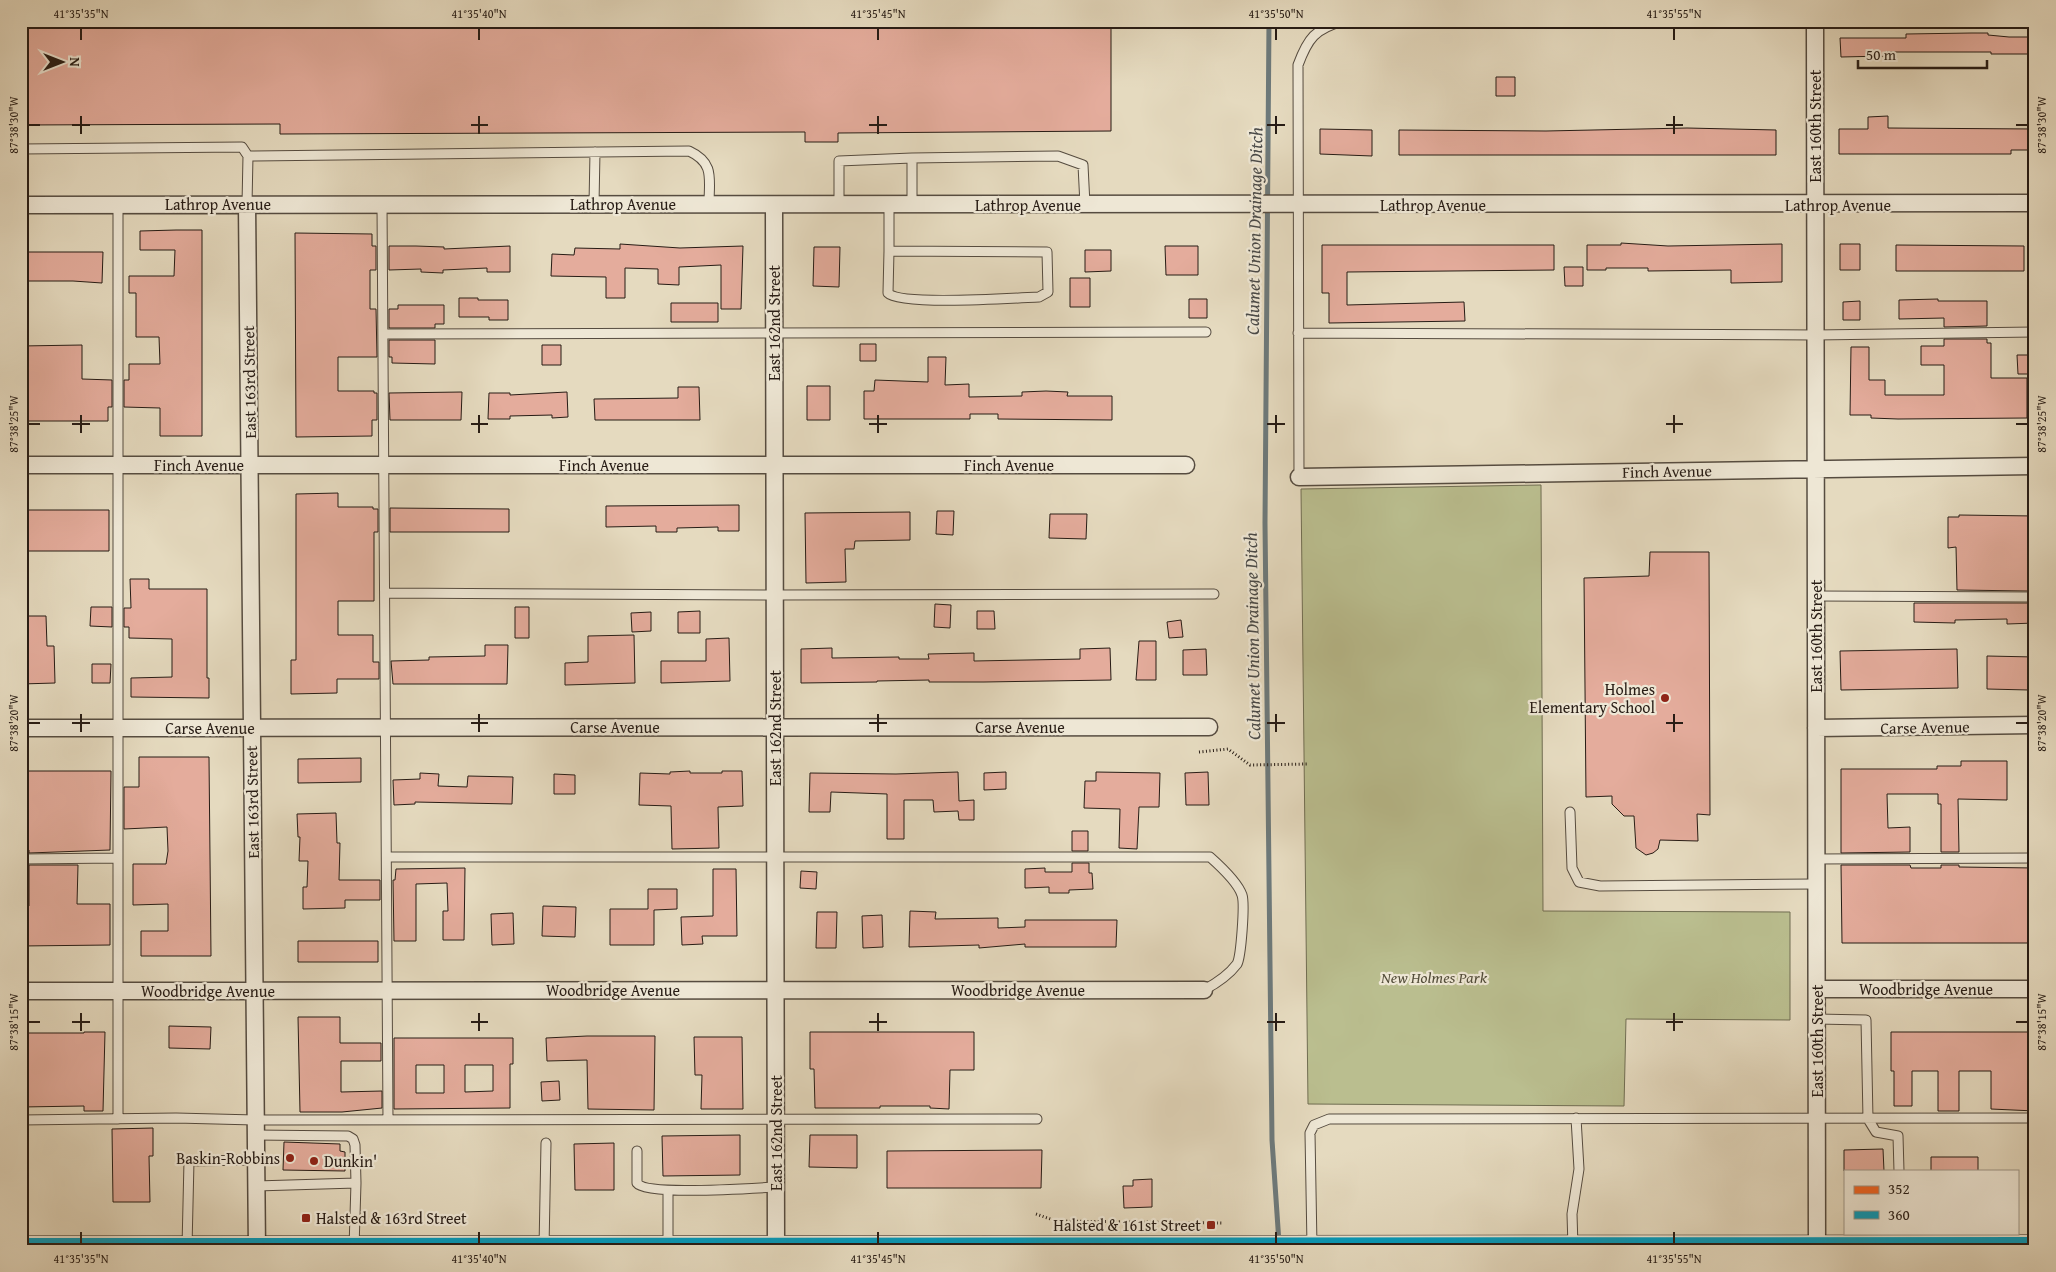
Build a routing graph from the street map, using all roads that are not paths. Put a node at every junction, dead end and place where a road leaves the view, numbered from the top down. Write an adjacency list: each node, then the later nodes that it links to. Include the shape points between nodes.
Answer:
1 (1343, 21): 21 (lane, via 1325,26 1310,37 1298,65)
2 (1655, 21): 3 (lane)
3 (1815, 22): 4 (lane); 22 (street, East 160th Street)
4 (2035, 22)
5 (21, 149): 7 (lane, via 242,147)
6 (595, 152): 7 (lane); 12 (lane); 13 (lane, via 689,151 701,157 708,168)
7 (248, 156): 10 (lane)
8 (912, 158): 15 (lane); 19 (lane, via 839,160); 20 (lane, via 1058,156 1083,165)
9 (2035, 203): 22 (street, Lathrop Avenue)
10 (247, 204): 11 (street, Lathrop Avenue); 17 (street, Lathrop Avenue); 32 (street, East 163rd Street)
11 (382, 204): 12 (street, Lathrop Avenue); 28 (lane)
12 (594, 204): 13 (street, Lathrop Avenue)
13 (709, 204): 18 (street, Lathrop Avenue)
14 (890, 204): 15 (street, Lathrop Avenue); 19 (street, Lathrop Avenue); 23 (lane)
15 (912, 204): 20 (street, Lathrop Avenue)
16 (21, 205): 17 (street, Lathrop Avenue)
17 (118, 205): 31 (lane)
18 (774, 205): 19 (street, Lathrop Avenue); 27 (street, East 162nd Street)
19 (839, 205)
20 (1085, 205): 21 (street, Lathrop Avenue)
21 (1299, 205): 22 (street, Lathrop Avenue); 25 (lane)
22 (1815, 205): 29 (street, East 160th Street)
23 (889, 251): 23 (lane, via 888,293 892,297 919,300 1039,297 1048,292 1047,252)
24 (1206, 332): 27 (lane)
25 (1298, 332): 29 (lane); 38 (lane)
26 (2035, 332): 29 (lane)
27 (774, 333): 28 (lane); 34 (street, East 162nd Street)
28 (383, 334): 33 (lane)
29 (1816, 335): 37 (street, East 160th Street)
30 (21, 465): 31 (street, Finch Avenue)
31 (118, 465): 32 (street, Finch Avenue); 49 (lane)
32 (249, 465): 33 (street, Finch Avenue); 50 (street, East 163rd Street)
33 (384, 465): 34 (street, Finch Avenue); 39 (lane)
34 (774, 465): 35 (street, Finch Avenue); 41 (street, East 162nd Street)
35 (1186, 465)
36 (2035, 466): 37 (street, Finch Avenue)
37 (1816, 469): 38 (street, Finch Avenue); 42 (street, East 160th Street)
38 (1299, 477)
39 (385, 593): 41 (lane); 45 (lane)
40 (1214, 594): 41 (lane)
41 (774, 595): 46 (street, East 162nd Street)
42 (1816, 596): 43 (lane); 51 (street, East 160th Street)
43 (2035, 597)
44 (2035, 726): 51 (street, Carse Avenue)
45 (386, 727): 46 (street, Carse Avenue); 50 (street, Carse Avenue); 54 (lane)
46 (775, 727): 47 (street, Carse Avenue); 53 (street, East 162nd Street)
47 (1209, 727)
48 (21, 728): 49 (street, Carse Avenue)
49 (118, 728): 50 (street, Carse Avenue); 55 (lane)
50 (252, 728): 66 (street, East 163rd Street)
51 (1816, 728): 58 (street, East 160th Street)
52 (1570, 812): 59 (lane, via 1572,868 1579,882 1600,886)
53 (775, 856): 54 (lane); 62 (street, East 162nd Street); 63 (lane, via 1210,857 1242,895 1242,925 1238,962 1223,979)
54 (387, 857): 67 (lane)
55 (118, 858): 57 (lane); 65 (lane)
56 (2035, 858): 58 (lane)
57 (21, 859)
58 (1816, 859): 59 (street, East 160th Street)
59 (1816, 884): 60 (street, East 160th Street)
60 (1817, 989): 61 (street, Woodbridge Avenue); 68 (street, East 160th Street)
61 (2035, 989)
62 (775, 990): 63 (street, Woodbridge Avenue); 67 (street, Woodbridge Avenue); 77 (street, East 162nd Street)
63 (1204, 990)
64 (21, 991): 65 (street, Woodbridge Avenue)
65 (118, 991): 66 (street, Woodbridge Avenue); 71 (lane)
66 (254, 991): 67 (street, Woodbridge Avenue); 78 (street, East 163rd Street)
67 (388, 991): 76 (lane)
68 (1817, 1019): 73 (street, East 160th Street); 74 (lane, via 1866,1020)
69 (1576, 1118): 73 (lane); 87 (lane, via 1579,1169 1572,1214); 90 (lane, via 1343,1118 1314,1124 1310,1133)
70 (2035, 1118): 74 (lane)
71 (118, 1119): 75 (lane); 78 (lane, via 176,1118)
72 (1037, 1119): 77 (lane)
73 (1817, 1119): 74 (lane); 102 (street, East 160th Street)
74 (1868, 1119): 82 (lane, via 1876,1132 1898,1136)
75 (21, 1120)
76 (388, 1120): 77 (lane); 78 (lane)
77 (776, 1120): 85 (street, East 162nd Street)
78 (255, 1128): 81 (street, East 163rd Street); 83 (lane, via 348,1136 356,1145)
79 (546, 1144): 96 (lane)
80 (637, 1151): 86 (lane, via 638,1185)
81 (256, 1160): 84 (street, East 163rd Street); 94 (lane, via 189,1161)
82 (1899, 1170)
83 (356, 1184): 84 (lane); 88 (lane)
84 (256, 1186): 95 (street, East 163rd Street)
85 (776, 1187): 86 (lane); 99 (street, East 162nd Street)
86 (668, 1191): 89 (lane)
87 (1573, 1248): 90 (main road); 102 (main road)
88 (354, 1249): 95 (main road); 96 (main road)
89 (668, 1249): 98 (main road); 99 (main road)
90 (1320, 1249): 101 (main road)
91 (2035, 1249): 103 (main road)
92 (21, 1250): 93 (main road)
93 (93, 1250): 94 (main road)
94 (187, 1250): 95 (main road)
95 (256, 1250)
96 (552, 1250): 97 (main road)
97 (594, 1250): 98 (main road)
98 (632, 1250)
99 (776, 1250): 100 (main road)
100 (1158, 1250): 101 (main road)
101 (1246, 1250)
102 (1817, 1250): 103 (main road)
103 (2001, 1250)

